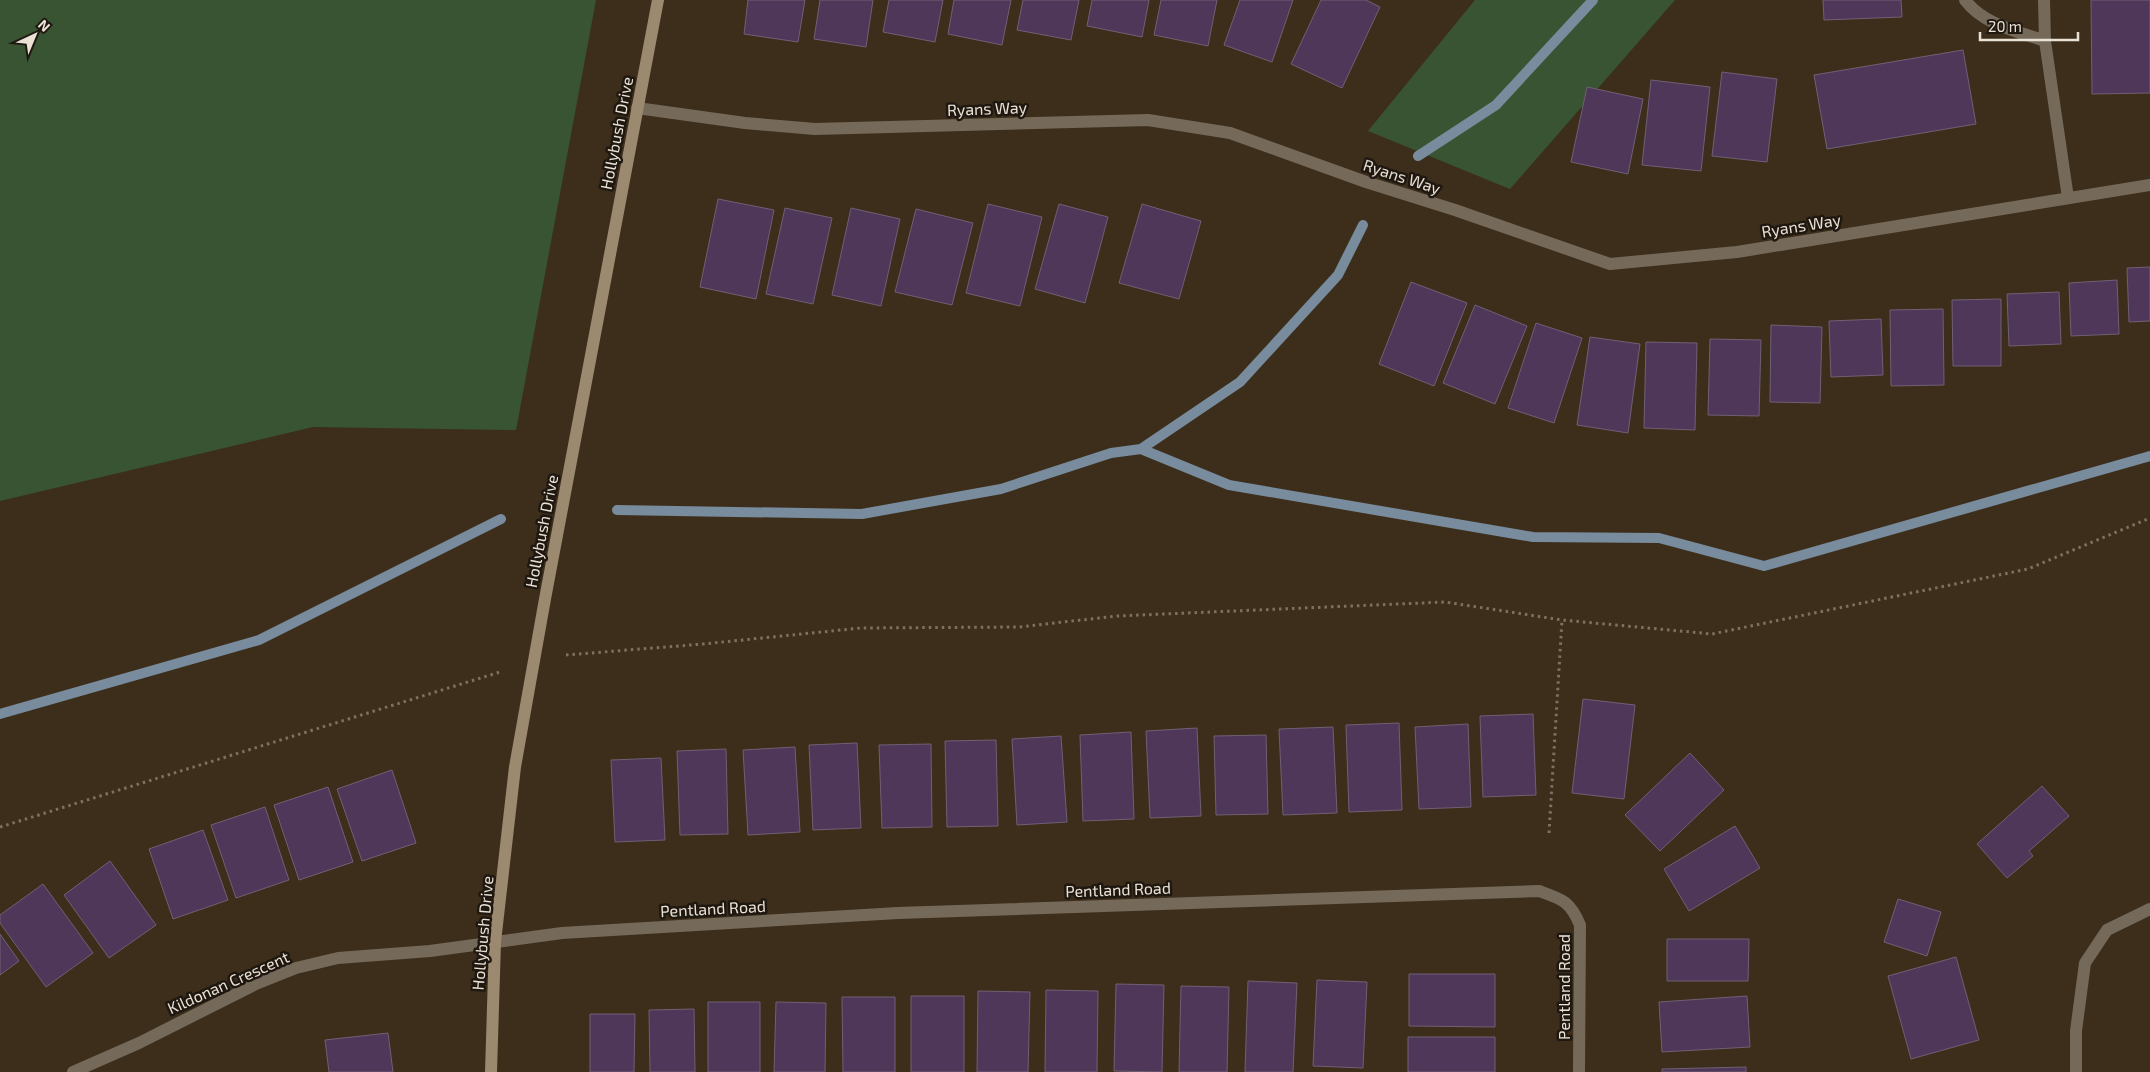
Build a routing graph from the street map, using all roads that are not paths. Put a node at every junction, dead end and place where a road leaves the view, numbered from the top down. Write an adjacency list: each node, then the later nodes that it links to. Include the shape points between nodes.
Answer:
1 (658, 0): 5 (street, Hollybush Drive)
2 (1965, 0): 4 (street, via 1972,9 1995,24)
3 (2044, 0): 4 (street)
4 (2045, 41): 7 (street)
5 (637, 108): 7 (street, Ryans Way, via 816,129 1148,120 1230,133 1610,264 1738,252); 9 (street, Hollybush Drive, via 515,766)
6 (2150, 185): 7 (street, Ryans Way)
7 (2068, 198)
8 (2150, 909): 13 (street, via 2107,930 2085,963 2076,1031)
9 (495, 942): 10 (street, Kildonan Crescent, via 338,958 296,968); 11 (street, Hollybush Drive); 12 (street, Pentland Road, via 562,934 898,913 1539,891 1560,898 1573,910 1580,925)
10 (73, 1072)
11 (491, 1072)
12 (1579, 1072)
13 (2076, 1072)

